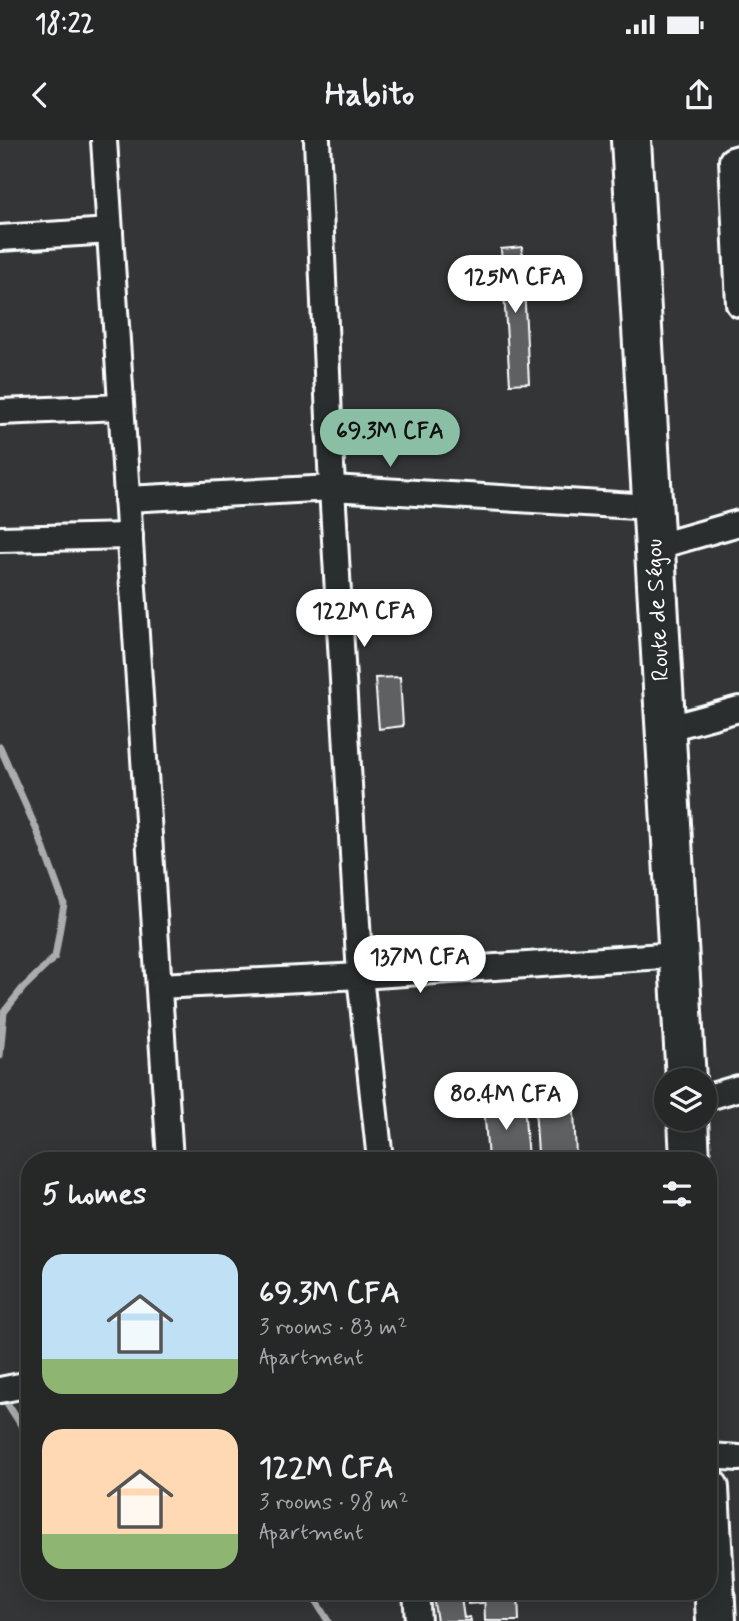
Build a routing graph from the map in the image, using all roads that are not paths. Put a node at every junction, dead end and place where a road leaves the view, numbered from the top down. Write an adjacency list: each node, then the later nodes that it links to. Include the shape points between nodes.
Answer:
1 (104, 140): 5 (street)
2 (317, 140): 10 (street)
3 (631, 140): 12 (highway, Route de Ségou)
4 (739, 158): 7 (street, via 732,160)
5 (110, 231): 6 (street); 8 (street)
6 (0, 238)
7 (739, 304)
8 (121, 407): 9 (street); 11 (street)
9 (0, 412)
10 (332, 488): 11 (street); 12 (street); 20 (street)
11 (127, 499): 14 (street)
12 (652, 508): 16 (highway, Route de Ségou)
13 (739, 523): 16 (street)
14 (130, 536): 15 (street); 21 (street)
15 (0, 540)
16 (655, 547): 18 (highway, Route de Ségou)
17 (739, 709): 18 (street)
18 (665, 729): 19 (highway, Route de Ségou)
19 (678, 955): 20 (street); 22 (highway, Route de Ségou)
20 (360, 976): 21 (street); 27 (street)
21 (159, 986): 26 (street)
22 (685, 1068)
23 (739, 1088): 24 (street)
24 (717, 1094)
25 (689, 1131): 28 (highway)
26 (169, 1152)
27 (379, 1152)
28 (690, 1152)
29 (21, 1386): 30 (street)
30 (0, 1390)
31 (717, 1457): 32 (street)
32 (739, 1458)
33 (417, 1600): 35 (street)
34 (715, 1600): 36 (highway)
35 (418, 1621)
36 (716, 1621)

